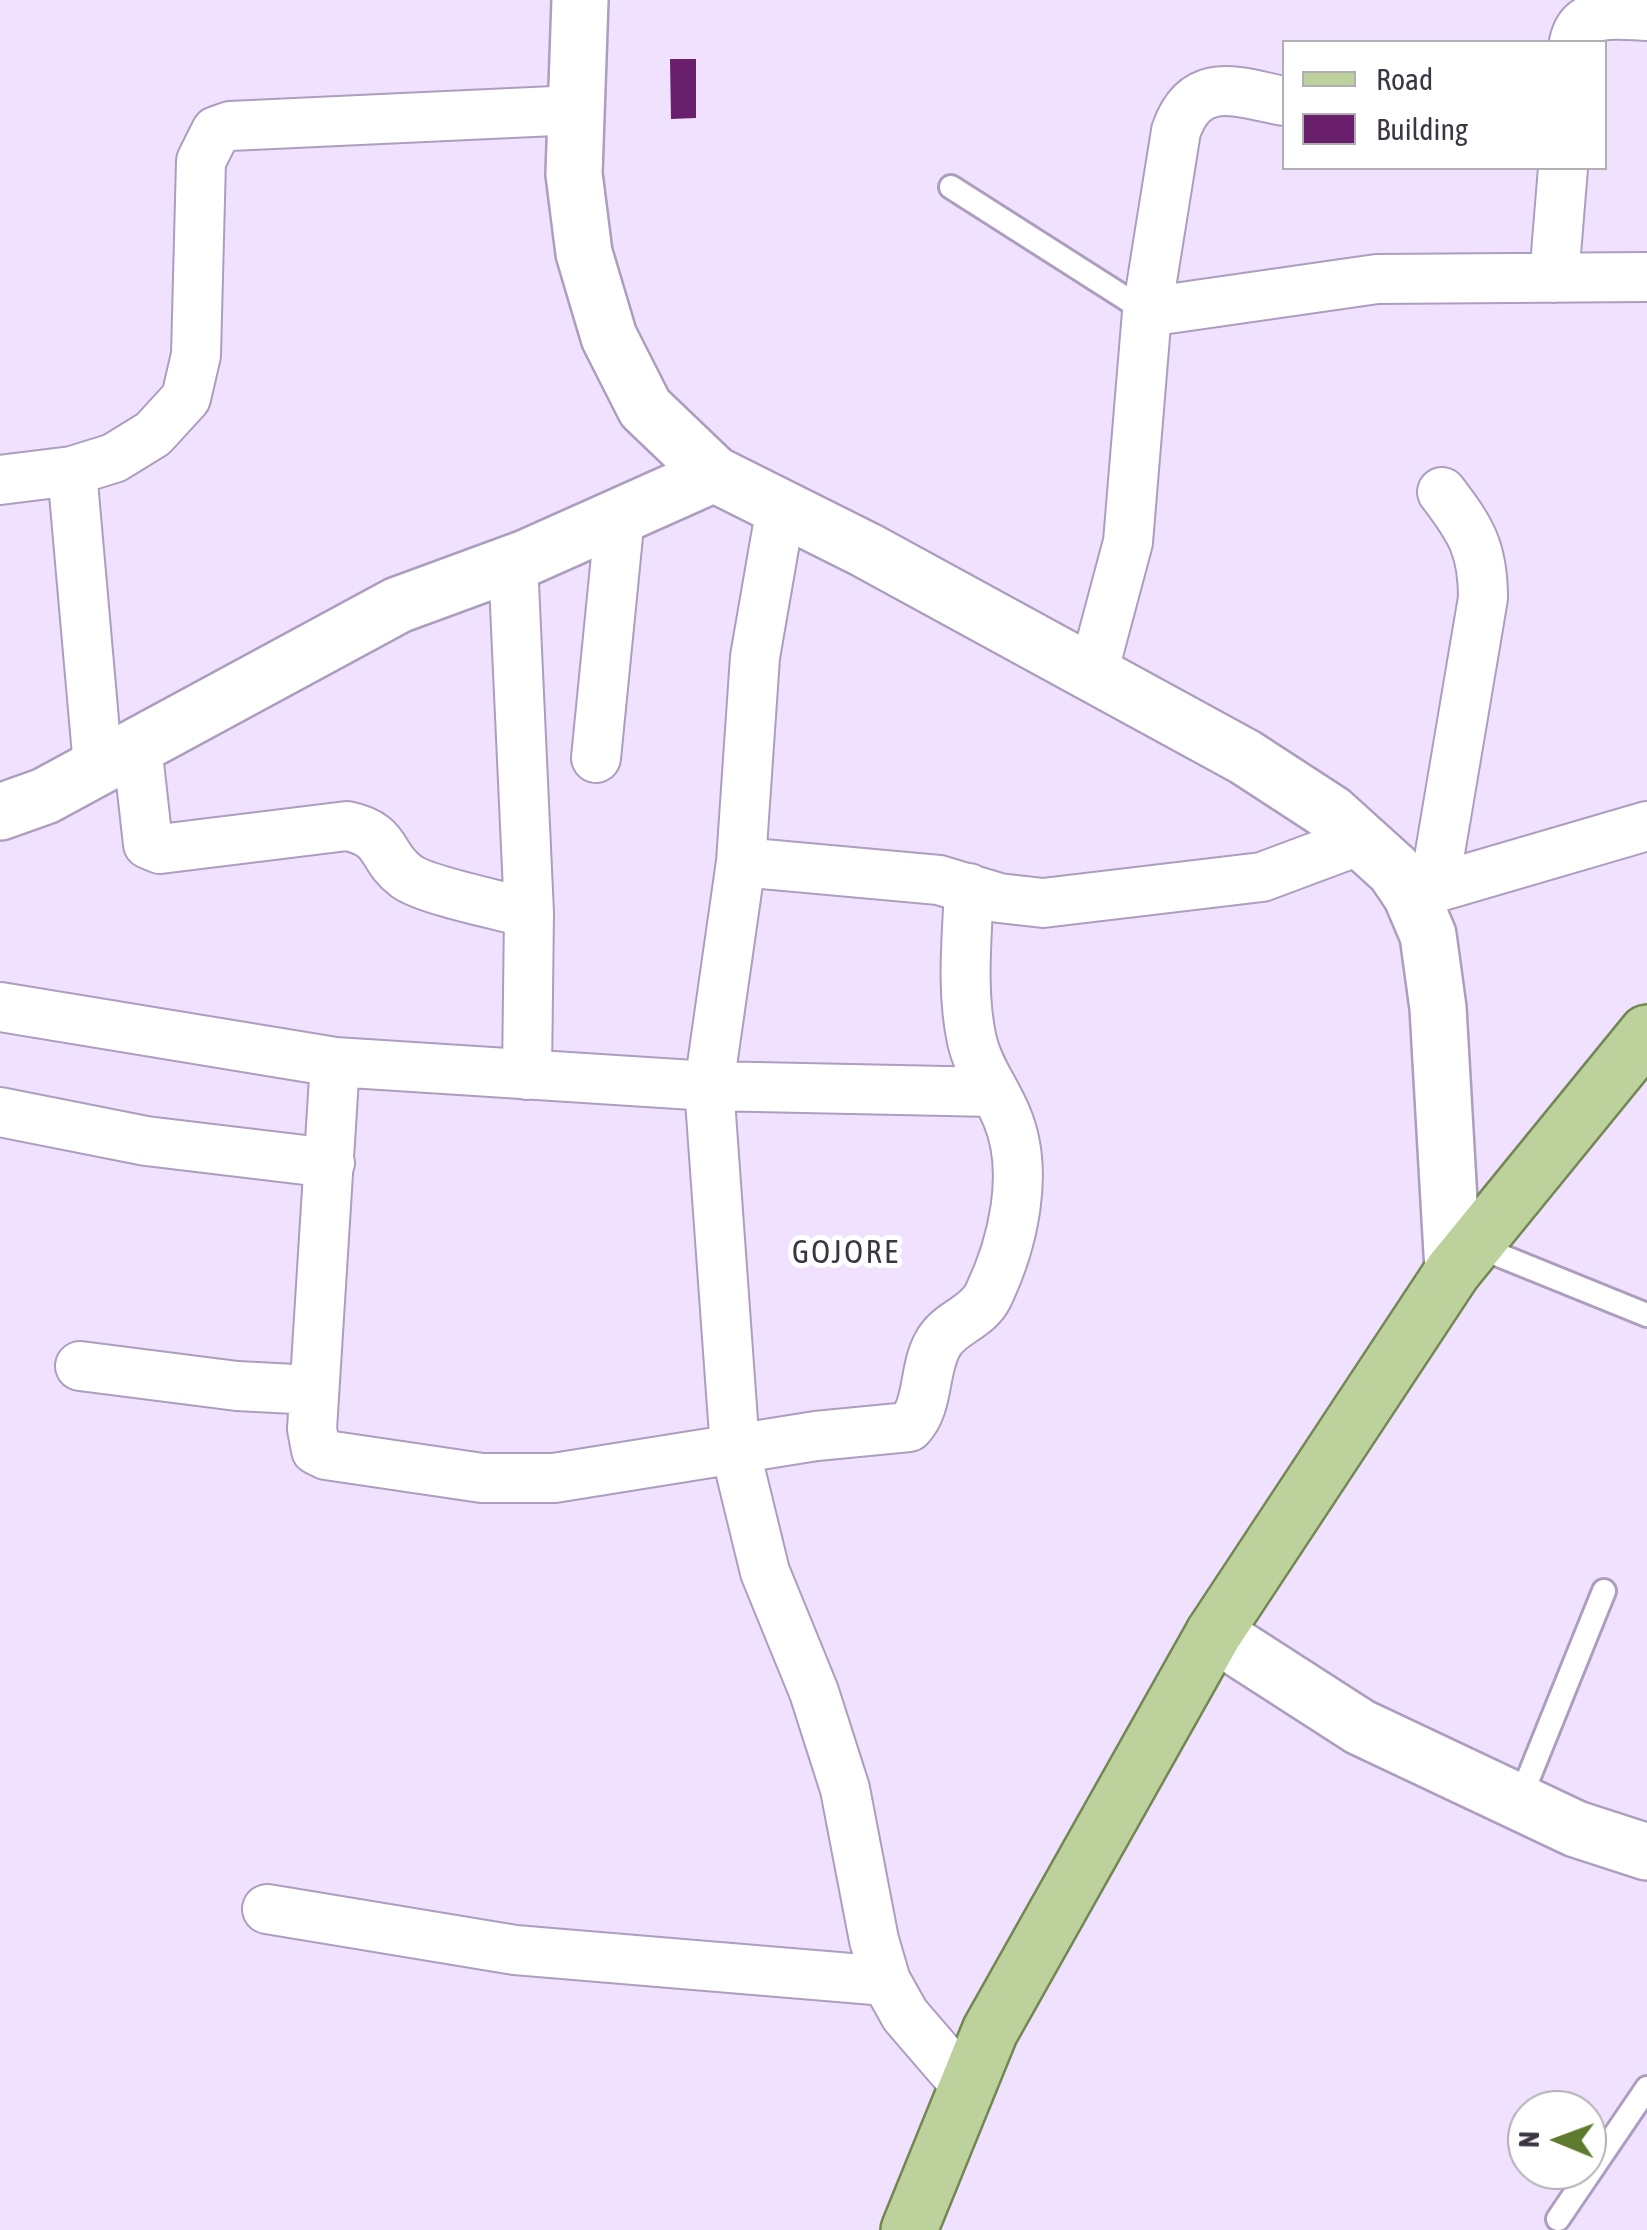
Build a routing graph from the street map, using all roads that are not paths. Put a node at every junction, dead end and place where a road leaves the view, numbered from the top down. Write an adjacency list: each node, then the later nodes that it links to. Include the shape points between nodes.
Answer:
1 (580, 0): 5 (main road)
2 (1647, 16): 3 (street, via 1586,19)
3 (1574, 40)
4 (1282, 101): 10 (street, via 1222,90 1184,108)
5 (576, 110): 11 (street, via 216,131 201,161 196,355 186,398 154,434 114,458); 12 (main road, via 574,174 584,253 610,336 646,408)
6 (1563, 170): 8 (street)
7 (951, 187): 10 (lane)
8 (1554, 278): 9 (street); 10 (street, via 1377,279)
9 (1647, 278)
10 (1147, 312): 18 (street, via 1128,542)
11 (72, 471): 13 (street); 19 (street)
12 (714, 474): 15 (main road); 16 (main road)
13 (0, 480)
14 (1442, 492): 26 (street, via 1470,530 1483,565 1483,598)
15 (781, 507): 18 (main road); 24 (street, via 755,657)
16 (620, 516): 17 (main road); 20 (street)
17 (513, 562): 19 (main road, via 398,605); 27 (street)
18 (1093, 673): 23 (main road, via 1245,756)
19 (118, 756): 21 (main road); 27 (street, via 148,844 160,849 348,826 382,840 406,876)
20 (596, 758)
21 (0, 812)
22 (1647, 826): 26 (street)
23 (1361, 840): 25 (street, via 1262,877 1190,888 1043,903); 26 (main road)
24 (741, 862): 25 (street); 32 (street)
25 (969, 888): 33 (street, via 965,995 980,1069)
26 (1423, 891): 36 (main road)
27 (529, 914): 31 (street)
28 (0, 1007): 30 (street)
29 (1647, 1033): 36 (main road)
30 (335, 1062): 31 (street); 35 (street)
31 (527, 1075): 32 (street)
32 (709, 1086): 33 (street); 40 (street)
33 (993, 1092): 40 (street, via 1016,1150 1016,1204 986,1300 942,1336 915,1421 897,1430)
34 (0, 1112): 35 (street, via 146,1141)
35 (330, 1162): 39 (street)
36 (1464, 1258): 37 (lane); 42 (main road)
37 (1647, 1315)
38 (80, 1366): 39 (street)
39 (314, 1390): 40 (street, via 312,1440 326,1455 482,1478 596,1474)
40 (735, 1448): 46 (street, via 765,1572 835,1755)
41 (1604, 1591): 43 (lane)
42 (1214, 1633): 43 (main road, via 1360,1727); 47 (main road, via 990,2031)
43 (1518, 1801): 44 (main road)
44 (1647, 1852)
45 (268, 1909): 46 (street, via 514,1950)
46 (886, 1982): 47 (street, via 905,2016)
47 (967, 2087): 50 (main road)
48 (1647, 2088): 49 (lane)
49 (1558, 2219)
50 (909, 2230)

